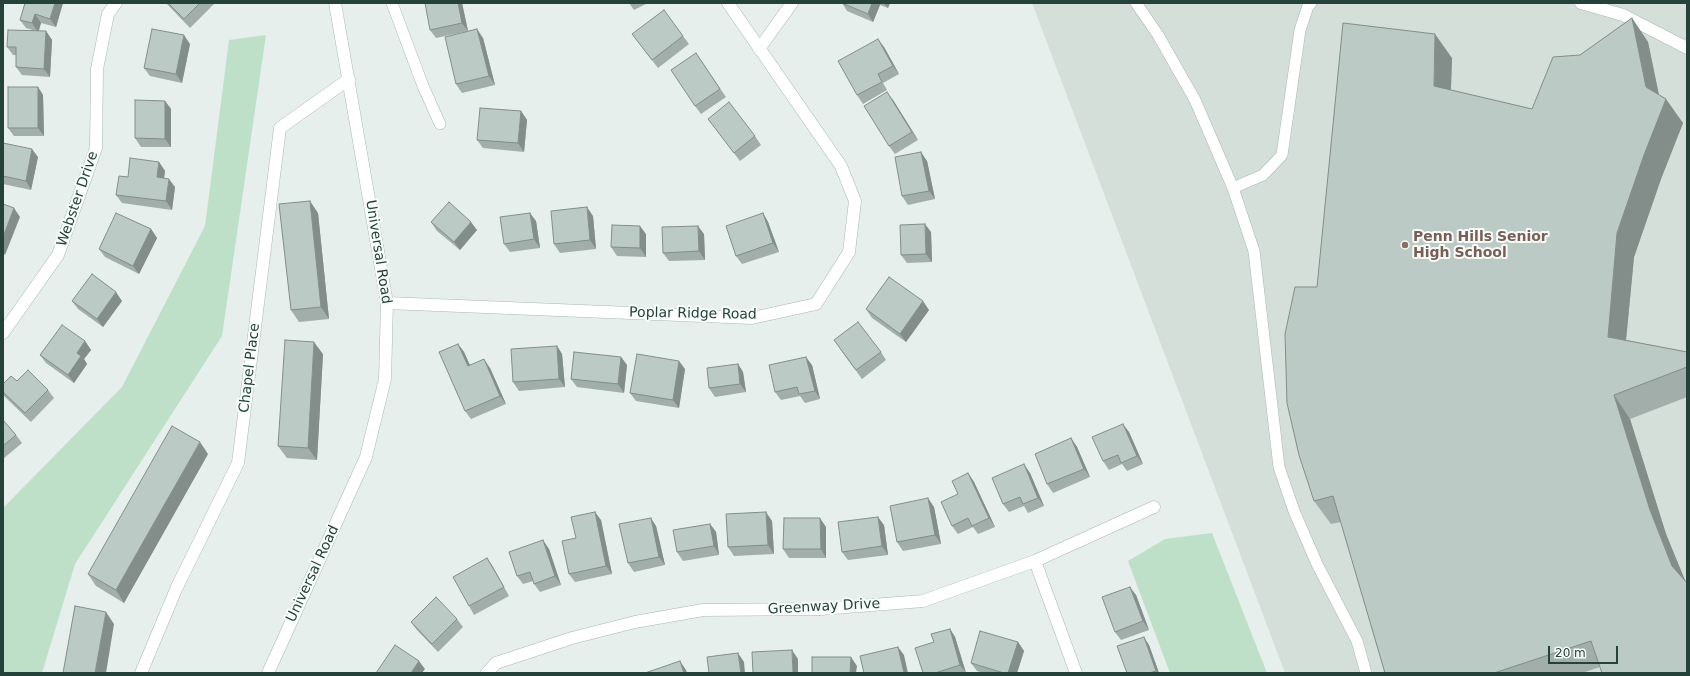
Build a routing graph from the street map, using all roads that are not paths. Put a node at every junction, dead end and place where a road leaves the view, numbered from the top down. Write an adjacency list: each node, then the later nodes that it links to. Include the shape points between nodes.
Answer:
1 (116, 3): 15 (street, Webster Drive, via 108,14 97,69 96,148 58,255)
2 (335, 3): 11 (street, Universal Road)
3 (392, 3): 12 (lane)
4 (728, 3): 10 (street, Poplar Ridge Road)
5 (792, 3): 10 (street)
6 (1136, 3): 13 (lane, via 1158,35 1195,100)
7 (1311, 3): 13 (lane, via 1300,30 1282,155 1263,175)
8 (1580, 3): 9 (street, via 1623,15)
9 (1687, 48)
10 (759, 49): 14 (street, Poplar Ridge Road, via 841,166 855,201 849,252 816,304 752,318)
11 (349, 80): 14 (street, Universal Road); 18 (street, Chapel Place, via 280,128 238,463 177,587)
12 (440, 124)
13 (1233, 188): 22 (lane, via 1254,251 1279,467 1316,564 1357,641)
14 (387, 303): 19 (street, Universal Road, via 385,379 366,457)
15 (3, 333)
16 (1154, 507): 17 (street, Greenway Drive)
17 (1034, 561): 20 (street, Greenway Drive, via 922,601 821,609 703,610 635,622 572,638 496,663); 21 (street)
18 (141, 673)
19 (268, 673)
20 (487, 673)
21 (1076, 673)
22 (1366, 673)

